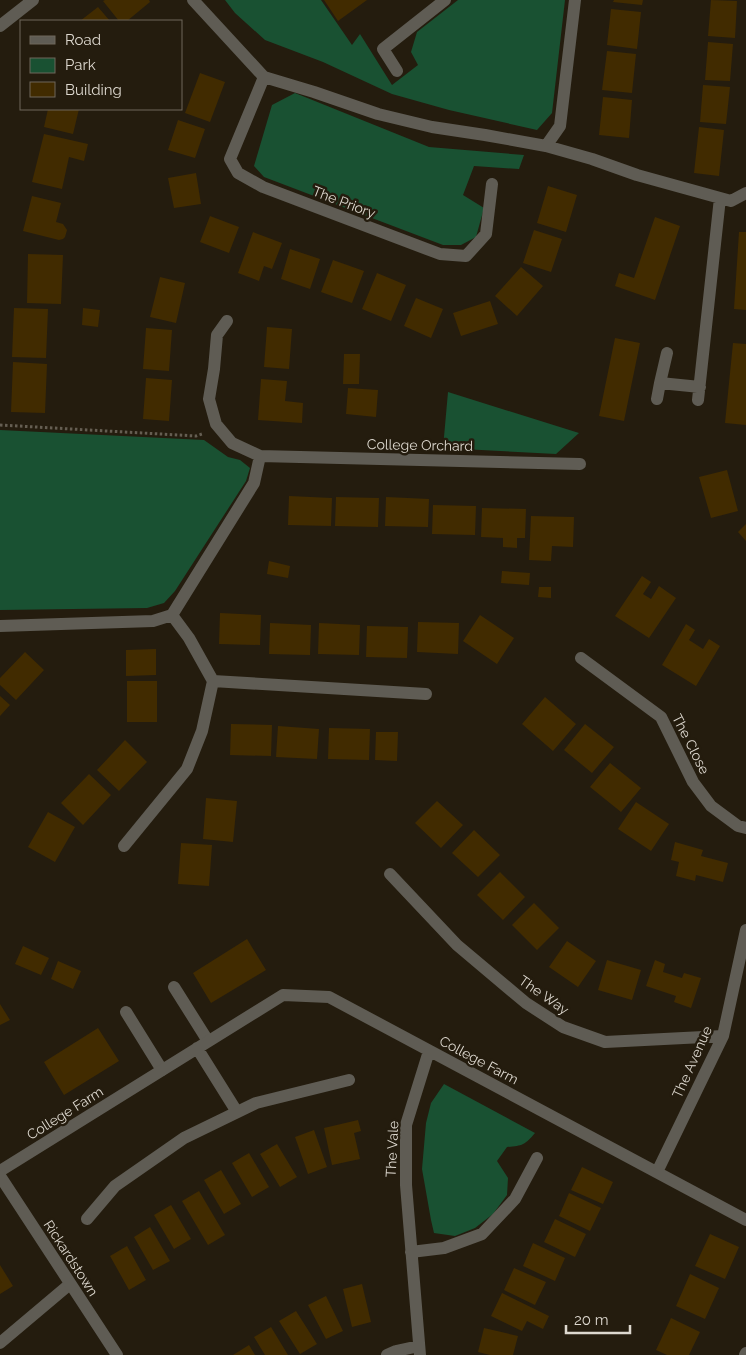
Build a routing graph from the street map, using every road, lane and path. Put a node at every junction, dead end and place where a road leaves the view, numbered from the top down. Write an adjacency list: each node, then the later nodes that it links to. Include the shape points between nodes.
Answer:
1 (33, 0): 5 (street)
2 (193, 0): 7 (street)
3 (445, 0): 6 (street, via 383,50)
4 (574, 0): 8 (street, via 560,126)
5 (0, 26)
6 (397, 71)
7 (264, 77): 8 (street, via 378,114 432,127); 9 (street, The Priory, via 230,159 238,172 263,188 440,254 466,256 486,234)
8 (546, 146): 11 (street)
9 (492, 184)
10 (746, 193): 11 (street, via 731,201)
11 (720, 198): 15 (street)
12 (227, 321): 19 (street, College Orchard, via 217,335 209,400)
13 (667, 353): 14 (street)
14 (660, 383): 15 (street); 16 (street)
15 (700, 387): 17 (street)
16 (657, 399)
17 (698, 400)
18 (0, 425): 19 (path, via 196,436)
19 (220, 429): 20 (street, College Orchard, via 232,443)
20 (260, 456): 21 (street, College Orchard); 22 (street, via 254,483)
21 (580, 464)
22 (172, 615): 23 (street, via 154,621); 25 (street)
23 (0, 626)
24 (581, 658): 27 (street, The Close, via 661,717 693,782 711,806 738,826)
25 (213, 681): 26 (street); 28 (street, via 202,731 187,769)
26 (426, 694)
27 (746, 828)
28 (124, 846)
29 (390, 874): 34 (street, The Way, via 457,945 526,1003 564,1027 605,1042)
30 (746, 930): 31 (street, The Avenue)
31 (745, 945): 34 (street, The Avenue)
32 (174, 987): 35 (street)
33 (126, 1012): 38 (street)
34 (723, 1036): 43 (street, The Avenue)
35 (208, 1041): 36 (street, College Farm); 37 (street, College Farm, via 282,994 329,997)
36 (196, 1048): 38 (street, College Farm); 40 (street)
37 (429, 1050): 43 (street, College Farm); 47 (street, The Vale, via 406,1125)
38 (162, 1070): 42 (street, College Farm)
39 (349, 1080): 40 (street, via 256,1103)
40 (238, 1112): 45 (street, via 184,1138 114,1186)
41 (538, 1158): 47 (street, via 515,1199 482,1234 444,1248)
42 (0, 1171)
43 (657, 1172): 46 (street, College Farm)
44 (0, 1176): 48 (street, Rickardstown)
45 (87, 1220)
46 (746, 1220)
47 (411, 1252): 50 (street, The Vale)
48 (70, 1284): 49 (street); 51 (street, Rickardstown)
49 (0, 1343)
50 (420, 1351): 52 (street, via 396,1351)
51 (117, 1355)
52 (387, 1355)

